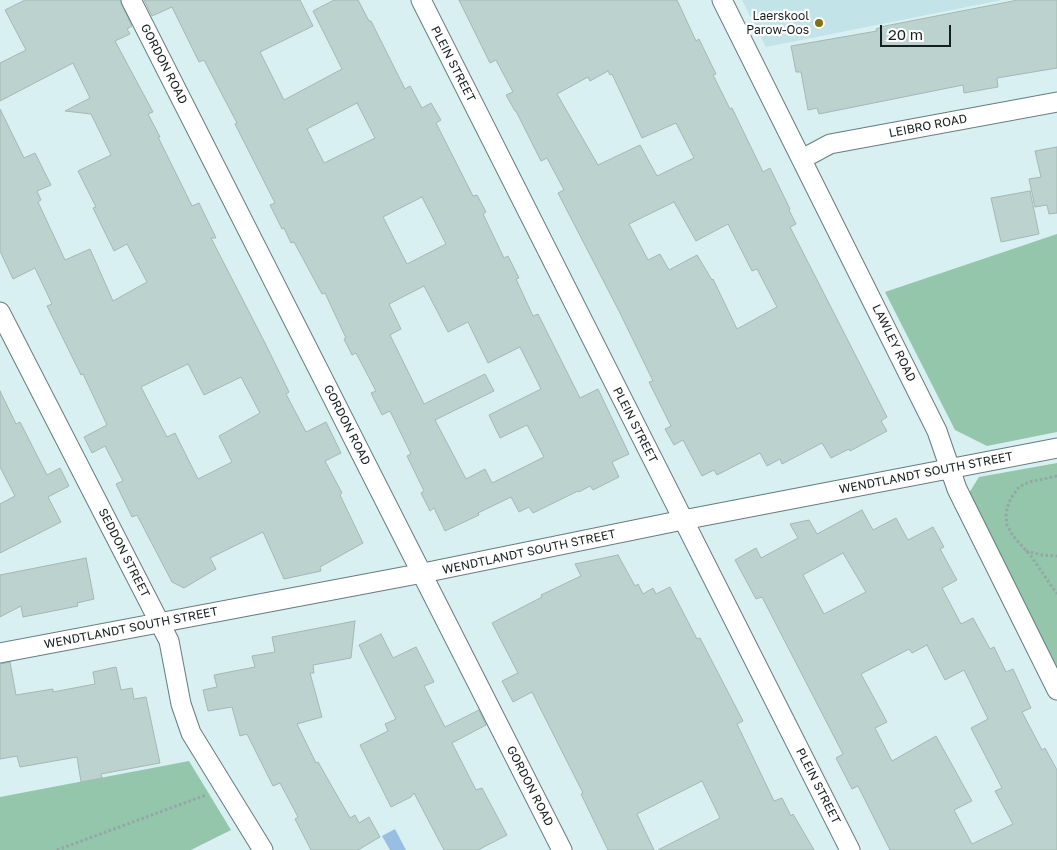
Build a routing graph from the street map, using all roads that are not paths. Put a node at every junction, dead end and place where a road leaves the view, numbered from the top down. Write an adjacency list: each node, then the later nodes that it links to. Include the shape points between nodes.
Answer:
1 (131, 0): 10 (street, GORDON ROAD)
2 (420, 0): 9 (street, PLEIN STREET)
3 (722, 0): 5 (street, LAWLEY ROAD)
4 (1057, 102): 5 (street, LEIBRO ROAD, via 830,144)
5 (802, 159): 8 (street, LAWLEY ROAD, via 937,431)
6 (0, 312): 11 (street, SEDDON STREET)
7 (1057, 448): 8 (street, WENDTLANDT SOUTH STREET)
8 (950, 467): 9 (street, WENDTLANDT SOUTH STREET); 13 (street, LAWLEY ROAD, via 957,489)
9 (683, 520): 10 (street, WENDTLANDT SOUTH STREET); 16 (street, PLEIN STREET)
10 (423, 573): 11 (street, WENDTLANDT SOUTH STREET); 15 (street, GORDON ROAD)
11 (160, 623): 12 (street, WENDTLANDT SOUTH STREET); 14 (street, SEDDON STREET, via 168,641 181,704 191,733)
12 (0, 653)
13 (1057, 690)
14 (263, 850)
15 (562, 850)
16 (850, 850)

